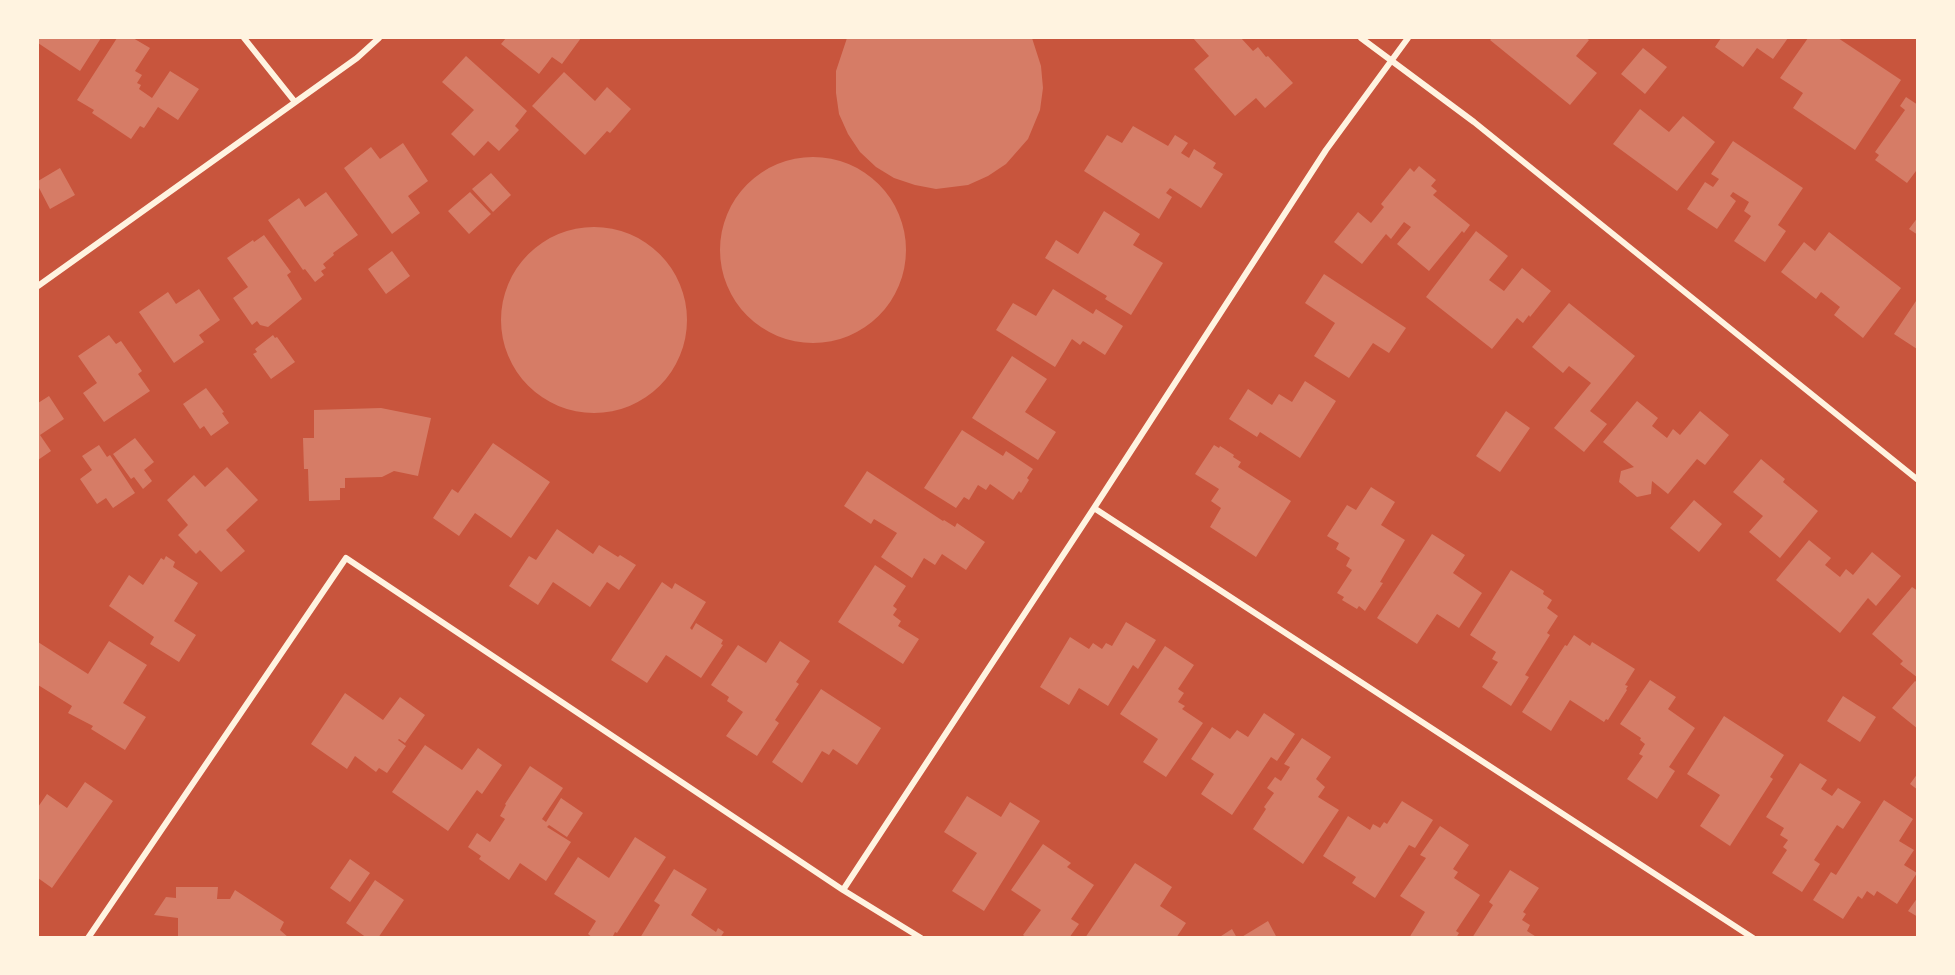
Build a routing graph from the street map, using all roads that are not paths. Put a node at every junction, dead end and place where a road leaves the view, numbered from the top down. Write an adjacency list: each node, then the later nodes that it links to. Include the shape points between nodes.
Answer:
1 (244, 38): 6 (street)
2 (379, 38): 6 (street)
3 (1361, 38): 5 (street)
4 (1408, 38): 5 (street)
5 (1390, 60): 8 (street, via 1483,129); 9 (street, via 1326,150)
6 (295, 102): 7 (street)
7 (38, 286)
8 (1917, 480)
9 (1094, 508): 10 (street); 13 (street)
10 (843, 890): 11 (street, via 346,558); 12 (street)
11 (88, 938)
12 (921, 938)
13 (1753, 938)

